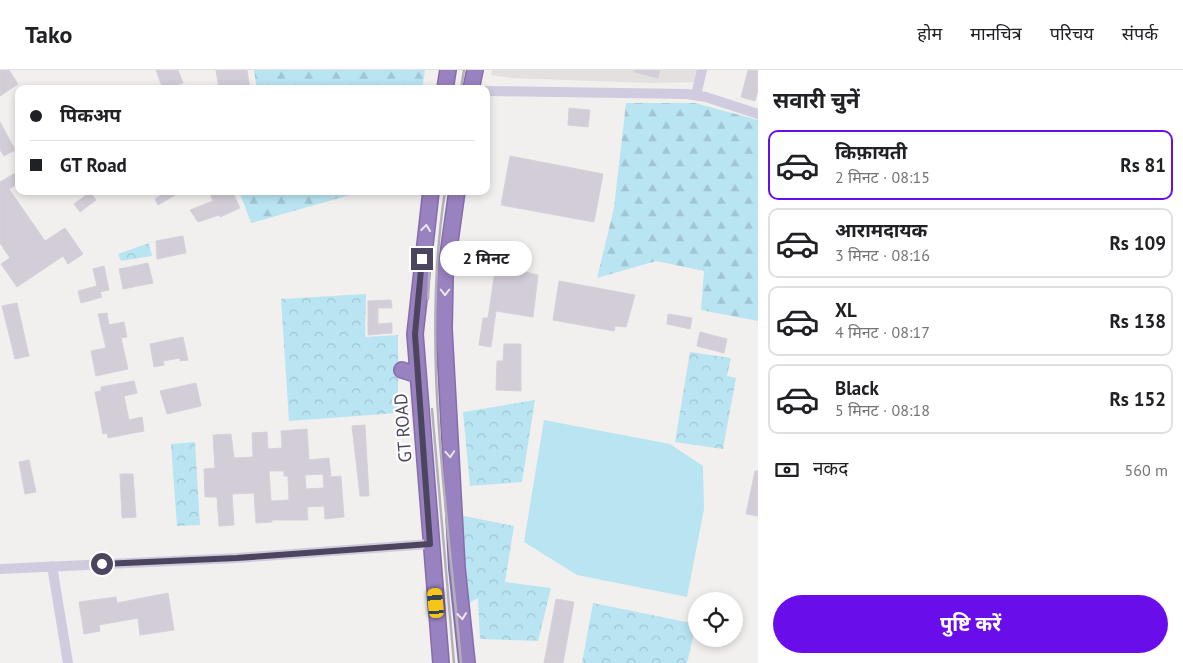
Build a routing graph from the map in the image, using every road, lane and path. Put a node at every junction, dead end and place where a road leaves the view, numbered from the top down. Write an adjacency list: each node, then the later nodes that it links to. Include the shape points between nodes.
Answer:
1 (448, 70): 4 (highway)
2 (475, 70): 5 (highway)
3 (702, 70): 7 (street)
4 (446, 85)
5 (472, 85)
6 (490, 91): 7 (street)
7 (696, 95): 8 (street)
8 (758, 114)
9 (430, 195): 12 (highway, GT ROAD, one-way to 9, via 415,334)
10 (456, 195): 18 (highway, one-way to 18, via 445,277 444,329 457,568)
11 (402, 370): 12 (highway)
12 (418, 375): 13 (highway, GT ROAD)
13 (430, 544): 14 (street, via 237,558); 17 (highway, GT ROAD)
14 (52, 566): 15 (street); 16 (street)
15 (0, 568)
16 (68, 663)
17 (441, 663)
18 (467, 663)

